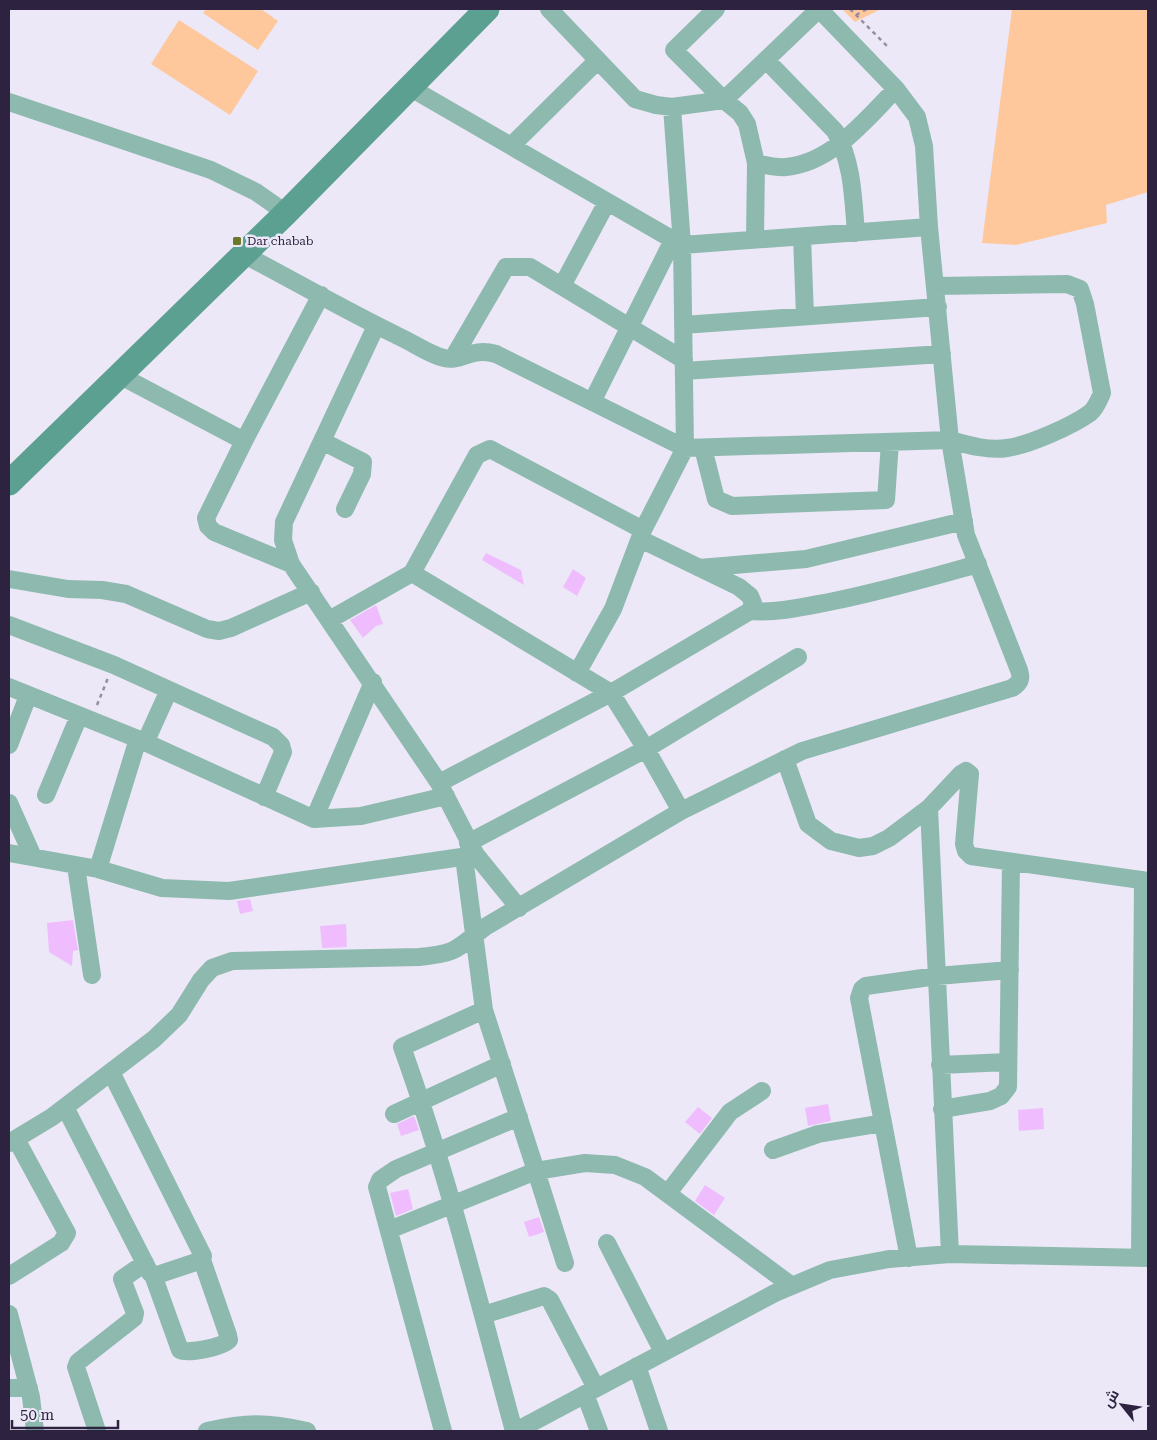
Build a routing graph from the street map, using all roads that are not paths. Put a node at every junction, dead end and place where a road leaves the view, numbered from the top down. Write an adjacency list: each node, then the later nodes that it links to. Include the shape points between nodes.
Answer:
1 (487, 9): 7 (main road)
2 (549, 9): 5 (street)
3 (716, 9): 9 (street, via 674,50)
4 (819, 9): 6 (street); 8 (street)
5 (598, 60): 11 (street, via 635,99); 13 (street)
6 (767, 61): 9 (street); 12 (street, via 835,131)
7 (409, 87): 13 (street); 16 (main road)
8 (896, 89): 12 (street); 17 (street, via 917,117 924,146)
9 (724, 100): 11 (street); 14 (street, via 740,113 747,124)
10 (9, 102): 16 (street, via 212,170 256,192)
11 (672, 107): 21 (street)
12 (841, 142): 14 (street, via 808,163 784,167); 18 (street, via 848,159)
13 (511, 146): 15 (street)
14 (756, 163): 20 (street)
15 (607, 202): 21 (street); 23 (street)
16 (286, 213): 22 (main road)
17 (929, 228): 18 (street); 24 (street)
18 (856, 233): 19 (street)
19 (802, 237): 20 (street); 27 (street)
20 (755, 239): 21 (street)
21 (678, 243): 28 (street); 30 (street)
22 (243, 254): 25 (street); 34 (main road)
23 (562, 286): 30 (street); 32 (street, via 530,267 506,267)
24 (936, 286): 26 (street); 37 (street, via 1067,284 1080,289 1102,393 1090,412 1033,442 1006,448 977,447)
25 (321, 295): 29 (street); 38 (street)
26 (938, 307): 27 (street); 31 (street)
27 (804, 316): 28 (street)
28 (683, 325): 33 (street)
29 (376, 326): 32 (street, via 444,358); 36 (street)
30 (630, 327): 33 (street); 35 (street)
31 (942, 354): 33 (street); 37 (street)
32 (453, 358): 35 (street, via 483,350 496,354)
33 (684, 366): 40 (street)
34 (119, 376): 38 (street); 42 (main road)
35 (592, 402): 40 (street)
36 (322, 440): 43 (street, via 363,462 362,474); 46 (street, via 284,522 283,540)
37 (950, 440): 39 (street); 44 (street)
38 (244, 441): 46 (street, via 206,518 208,526 214,532)
39 (890, 442): 41 (street); 41 (street, via 886,500 732,506 716,499)
40 (685, 448): 41 (street); 45 (street)
41 (703, 448)
42 (9, 483)
43 (345, 509)
44 (964, 521): 47 (street); 48 (street, via 806,559)
45 (642, 535): 48 (street); 49 (street, via 490,449 483,450 477,454); 56 (street, via 613,609)
46 (291, 564): 51 (street)
47 (978, 564): 52 (street, via 888,590 790,609); 66 (street, via 1021,678 1019,684)
48 (699, 568): 52 (street, via 739,587 750,596 753,603)
49 (412, 574): 53 (street); 56 (street)
50 (9, 579): 51 (street, via 126,594 207,629 219,631)
51 (311, 592): 53 (street)
52 (750, 611): 60 (street)
53 (330, 620): 57 (street)
54 (9, 625): 59 (street)
55 (798, 657): 65 (street)
56 (577, 673): 60 (street)
57 (373, 682): 67 (street); 73 (street)
58 (9, 687): 61 (street)
59 (169, 690): 63 (street); 69 (street, via 273,737 281,744 283,752)
60 (611, 693): 65 (street); 67 (street)
61 (28, 696): 62 (street); 64 (street)
62 (85, 718): 63 (street); 68 (street)
63 (142, 741): 69 (street); 79 (street)
64 (9, 745)
65 (646, 749): 72 (street); 74 (street)
66 (785, 759): 71 (street, via 808,824 831,841 859,848 873,846); 72 (street)
67 (443, 789): 73 (street, via 361,816); 74 (street)
68 (46, 794)
69 (264, 797): 73 (street)
70 (9, 803): 76 (street)
71 (929, 808): 77 (street, via 966,771 970,774 966,851 978,858); 86 (street)
72 (680, 811): 81 (street)
73 (314, 819)
74 (469, 852): 79 (street, via 229,891 162,888); 81 (street); 82 (street)
75 (9, 853): 76 (street)
76 (33, 857): 78 (street)
77 (1011, 862): 80 (street); 84 (street)
78 (76, 866): 79 (street); 85 (street)
79 (98, 869)
80 (1146, 881): 83 (street)
81 (519, 908): 82 (street)
82 (474, 936): 88 (street); 92 (street, via 448,954 232,961 212,968 179,1016)
83 (1145, 936): 87 (street)
84 (1010, 970): 86 (street); 89 (street)
85 (92, 975)
86 (937, 976): 91 (street); 99 (street, via 866,986 860,993)
87 (1145, 979): 110 (street)
88 (484, 1010): 90 (street); 94 (street, via 402,1047)
89 (1008, 1062): 91 (street); 96 (street, via 1008,1086 1001,1096 990,1101)
90 (502, 1064): 94 (street); 98 (street)
91 (940, 1065): 96 (street)
92 (111, 1072): 95 (street); 111 (street, via 203,1256)
93 (762, 1091): 104 (street, via 730,1112)
94 (422, 1101): 97 (street); 102 (street)
95 (65, 1107): 100 (street); 113 (street)
96 (942, 1109): 108 (street)
97 (394, 1114)
98 (519, 1117): 102 (street); 103 (street)
99 (883, 1123): 101 (street, via 818,1134); 109 (street)
100 (13, 1141): 114 (street, via 67,1233 61,1243)
101 (773, 1150)
102 (438, 1152): 105 (street); 106 (street, via 396,1169 380,1180 377,1187)
103 (536, 1171): 104 (street, via 585,1163 615,1165 646,1177); 105 (street); 112 (street)
104 (668, 1193): 115 (street)
105 (453, 1205): 106 (street); 117 (street)
106 (388, 1230): 129 (street)
107 (607, 1243): 118 (street)
108 (950, 1254): 109 (street); 110 (street)
109 (908, 1258): 115 (street, via 830,1270)
110 (1144, 1258)
111 (202, 1260): 113 (street); 113 (street, via 229,1340 221,1346 187,1352 180,1350)
112 (565, 1262)
113 (149, 1269): 126 (street, via 122,1279 134,1318 78,1362 76,1367)
114 (9, 1276)
115 (792, 1286): 118 (street)
116 (9, 1314): 119 (street)
117 (483, 1315): 123 (street, via 544,1296 550,1300); 130 (street)
118 (663, 1352): 120 (street)
119 (14, 1353): 122 (street)
120 (637, 1366): 123 (street); 132 (street)
121 (9, 1388): 122 (street)
122 (28, 1388): 125 (street)
123 (591, 1391): 124 (street); 131 (street)
124 (538, 1426): 130 (street)
125 (35, 1431)
126 (97, 1431)
127 (207, 1431): 128 (street, via 253,1423)
128 (307, 1431)
129 (443, 1431)
130 (515, 1431)
131 (599, 1431)
132 (659, 1431)

